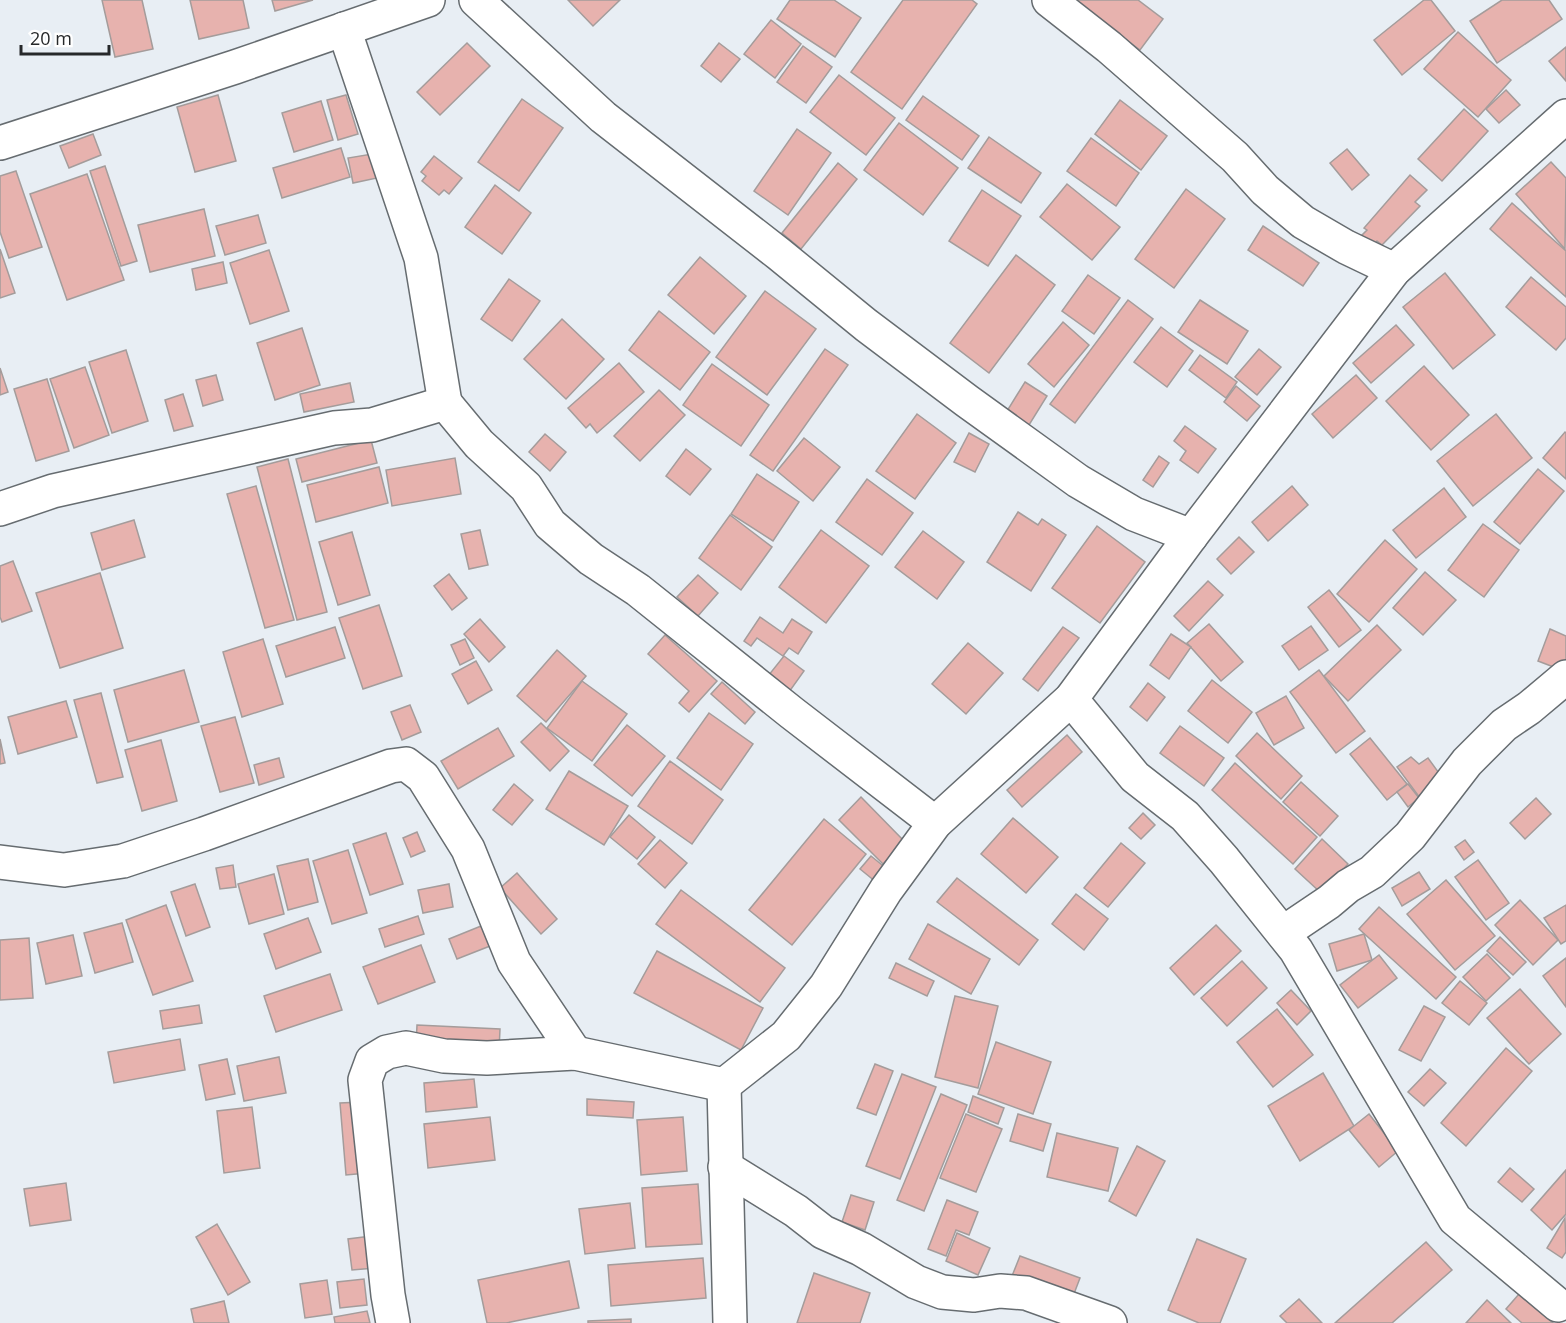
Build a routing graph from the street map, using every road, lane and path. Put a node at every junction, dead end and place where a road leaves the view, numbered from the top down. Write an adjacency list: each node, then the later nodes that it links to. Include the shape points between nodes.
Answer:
1 (428, 0): 4 (street)
2 (476, 0): 10 (street, via 603,117 866,325 1078,481 1134,513)
3 (1049, 0): 7 (street, via 1235,157 1265,190 1303,222)
4 (344, 29): 6 (street); 8 (street, via 421,258)
5 (1566, 116): 7 (street)
6 (0, 143)
7 (1394, 270): 10 (street)
8 (445, 403): 9 (street, via 372,425 334,429 52,491); 13 (street, via 479,444 526,488 558,531)
9 (0, 509)
10 (1191, 536): 12 (street)
11 (1566, 677): 15 (street, via 1504,725 1467,762 1410,836 1372,872)
12 (1071, 699): 13 (street); 15 (street, via 1135,777 1185,816)
13 (935, 823): 17 (street, via 886,890 826,986 786,1036)
14 (0, 862): 16 (street, via 64,870 123,861 406,764 423,777 468,849 514,962)
15 (1283, 933): 19 (street, via 1455,1219)
16 (575, 1053): 17 (street); 20 (street, via 487,1058 444,1056 406,1048 387,1052 372,1061 365,1080)
17 (724, 1084): 18 (street)
18 (725, 1167): 21 (street); 22 (street, via 824,1232 916,1282 942,1292 1026,1293)
19 (1558, 1305)
20 (393, 1323)
21 (730, 1323)
22 (1110, 1323)

